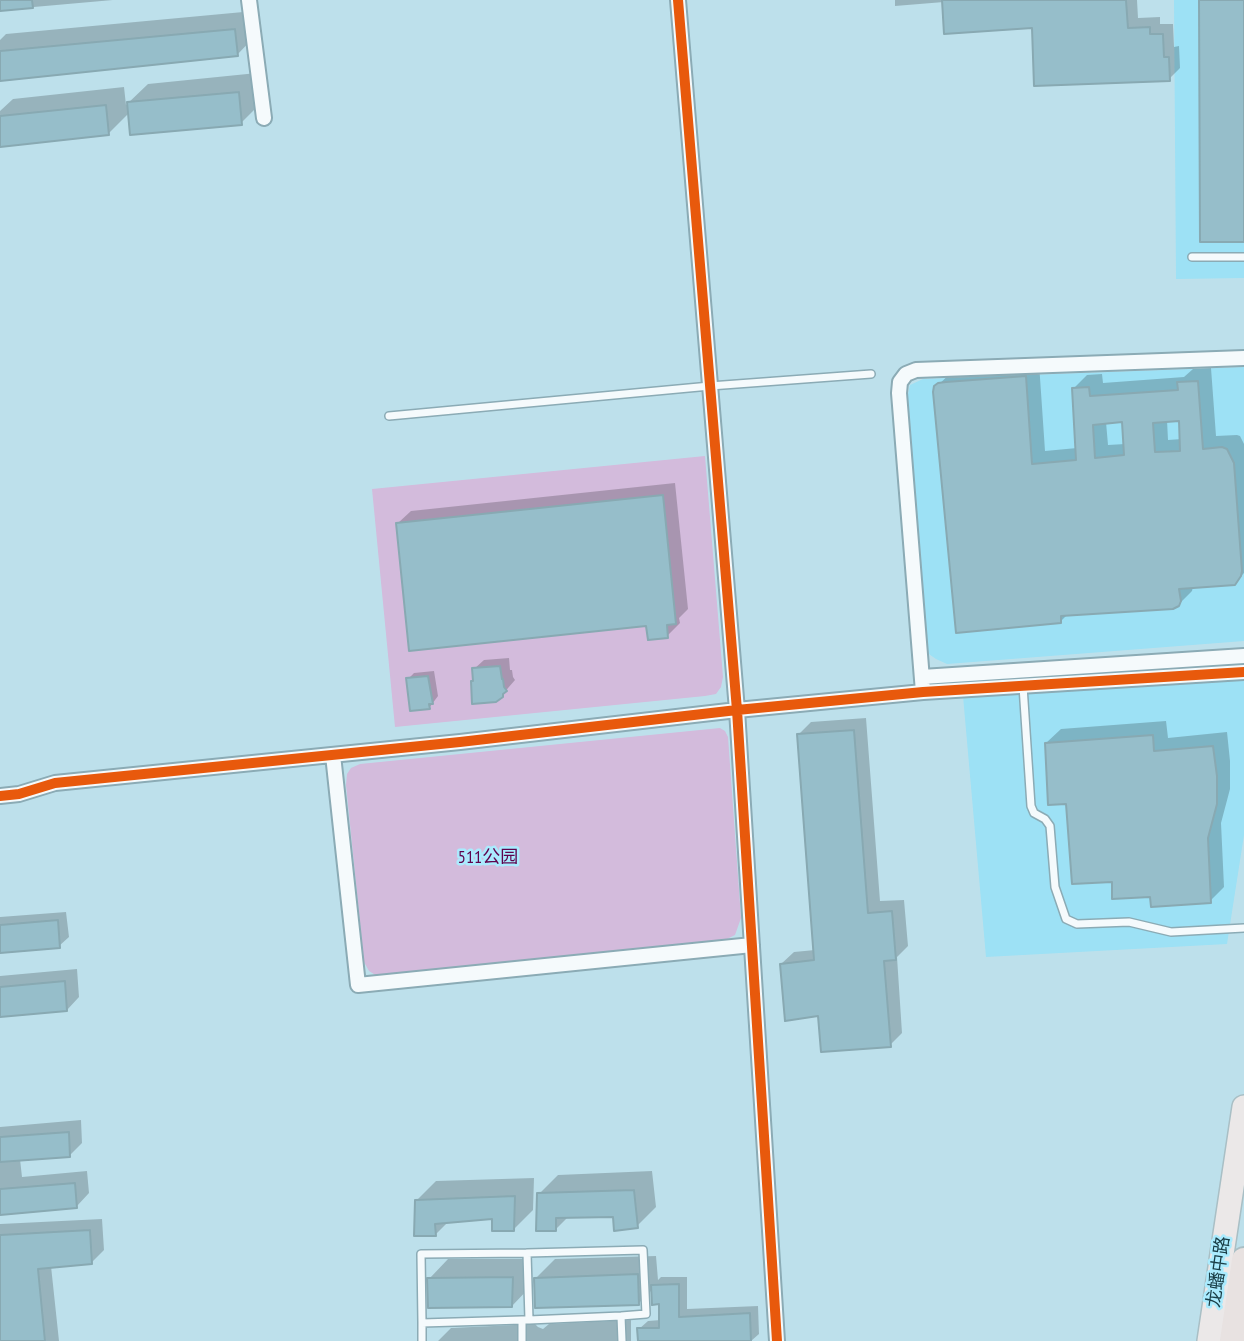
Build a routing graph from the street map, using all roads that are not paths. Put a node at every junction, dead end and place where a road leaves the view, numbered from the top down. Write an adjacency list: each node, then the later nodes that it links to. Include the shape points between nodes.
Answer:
1 (249, 0): 3 (street)
2 (678, 0): 8 (street)
3 (264, 118)
4 (1192, 257): 5 (lane)
5 (1244, 257)
6 (1244, 358): 12 (street, via 916,370 906,374 899,393)
7 (871, 374): 8 (lane)
8 (710, 386): 9 (lane); 14 (street)
9 (389, 416)
10 (1244, 656): 12 (street)
11 (1244, 672): 13 (street)
12 (923, 685): 13 (street); 14 (street)
13 (1023, 686): 17 (lane, via 1031,806 1050,826 1055,887 1066,919 1077,924 1129,922 1171,932)
14 (737, 710): 15 (street); 18 (street)
15 (333, 755): 16 (street, via 55,783); 18 (street, via 358,985)
16 (0, 796)
17 (1244, 928)
18 (752, 945): 28 (street)
19 (1243, 1114): 29 (main road, 龙蟠中路)
20 (527, 1253): 22 (lane, via 642,1250 646,1314); 23 (lane); 24 (lane, via 421,1254)
21 (1244, 1260): 30 (highway)
22 (621, 1316): 23 (lane); 27 (lane)
23 (526, 1320): 24 (lane); 26 (lane)
24 (422, 1322): 25 (lane)
25 (422, 1341)
26 (522, 1341)
27 (622, 1341)
28 (777, 1341)
29 (1209, 1341)
30 (1232, 1341)

